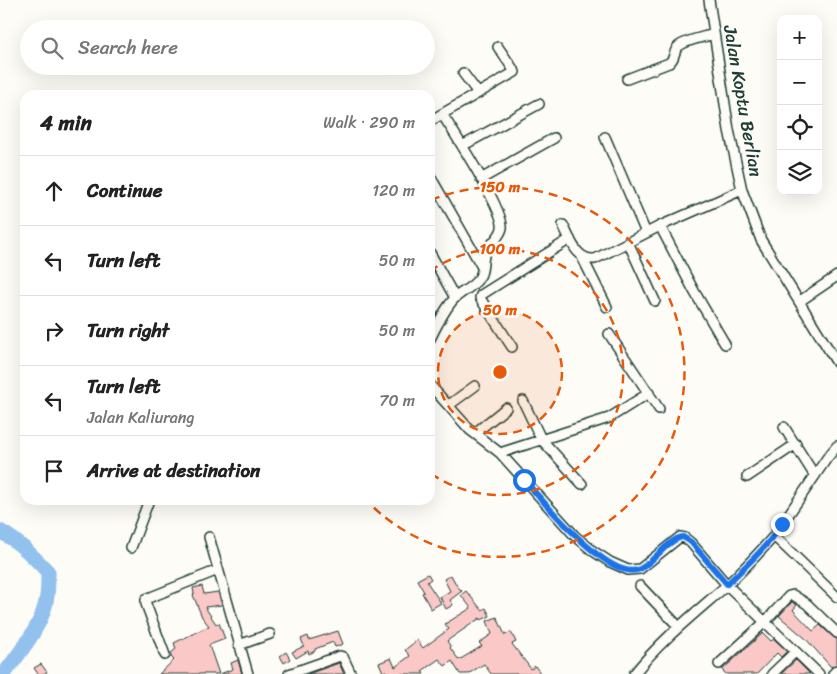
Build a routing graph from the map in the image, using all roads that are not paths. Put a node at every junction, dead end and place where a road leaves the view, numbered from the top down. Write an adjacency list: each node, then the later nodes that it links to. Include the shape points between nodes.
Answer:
1 (709, 0): 2 (street, Jalan Koptu Berlian)
2 (714, 34): 5 (street, via 680,45 669,63); 15 (street, Jalan Koptu Berlian)
3 (498, 47): 6 (street, via 515,72)
4 (463, 73): 6 (street)
5 (627, 79)
6 (478, 93): 8 (street)
7 (539, 104): 12 (street)
8 (442, 114): 9 (street); 12 (street)
9 (435, 119)
10 (605, 137): 18 (street)
11 (554, 138): 13 (street)
12 (462, 146): 13 (street)
13 (481, 179): 23 (street, via 502,225 502,230 483,257)
14 (435, 185): 23 (street)
15 (742, 190): 17 (street); 27 (street, Jalan Koptu Berlian, via 762,240)
16 (563, 225): 19 (street)
17 (660, 226): 18 (street); 31 (street)
18 (646, 233): 20 (street)
19 (570, 240): 21 (street); 32 (street, via 481,295)
20 (628, 242): 21 (street, via 600,258 591,260); 26 (street)
21 (582, 256): 28 (street)
22 (435, 262): 25 (street)
23 (483, 268): 25 (street, via 475,284)
24 (837, 276): 27 (street)
25 (455, 298): 29 (street)
26 (655, 301)
27 (800, 301): 33 (street, Jalan Koptu Berlian)
28 (607, 307)
29 (435, 331)
30 (609, 334): 36 (street)
31 (725, 344)
32 (512, 347)
33 (837, 364)
34 (475, 386): 38 (street)
35 (435, 390): 38 (street)
36 (649, 393): 40 (street); 43 (street, via 609,418)
37 (523, 401): 43 (street)
38 (449, 405): 42 (street)
39 (506, 408): 42 (street)
40 (659, 409)
41 (784, 427): 44 (street)
42 (475, 433): 46 (street)
43 (541, 439): 46 (street); 49 (street)
44 (796, 444): 47 (street); 48 (street)
45 (837, 446): 47 (street)
46 (500, 453): 55 (street, via 575,536 610,562 624,569 637,570 683,537)
47 (815, 476): 51 (street)
48 (747, 477)
49 (582, 484)
50 (147, 505): 53 (street)
51 (774, 536): 55 (street); 57 (street)
52 (209, 538): 54 (street)
53 (131, 548)
54 (218, 570): 62 (street); 64 (street, via 146,599)
55 (727, 584): 58 (street); 59 (street)
56 (640, 586): 59 (street)
57 (837, 597)
58 (765, 622): 60 (street, via 793,595); 63 (street); 65 (street)
59 (679, 627): 70 (street)
60 (837, 633)
61 (270, 634): 62 (street)
62 (239, 645): 67 (street)
63 (795, 652): 71 (street); 72 (street)
64 (165, 655)
65 (719, 664)
66 (837, 670): 73 (street)
67 (248, 674)
68 (289, 674): 69 (street, via 340,656)
69 (351, 674)
70 (634, 674)
71 (772, 674)
72 (819, 674)
73 (833, 674)

